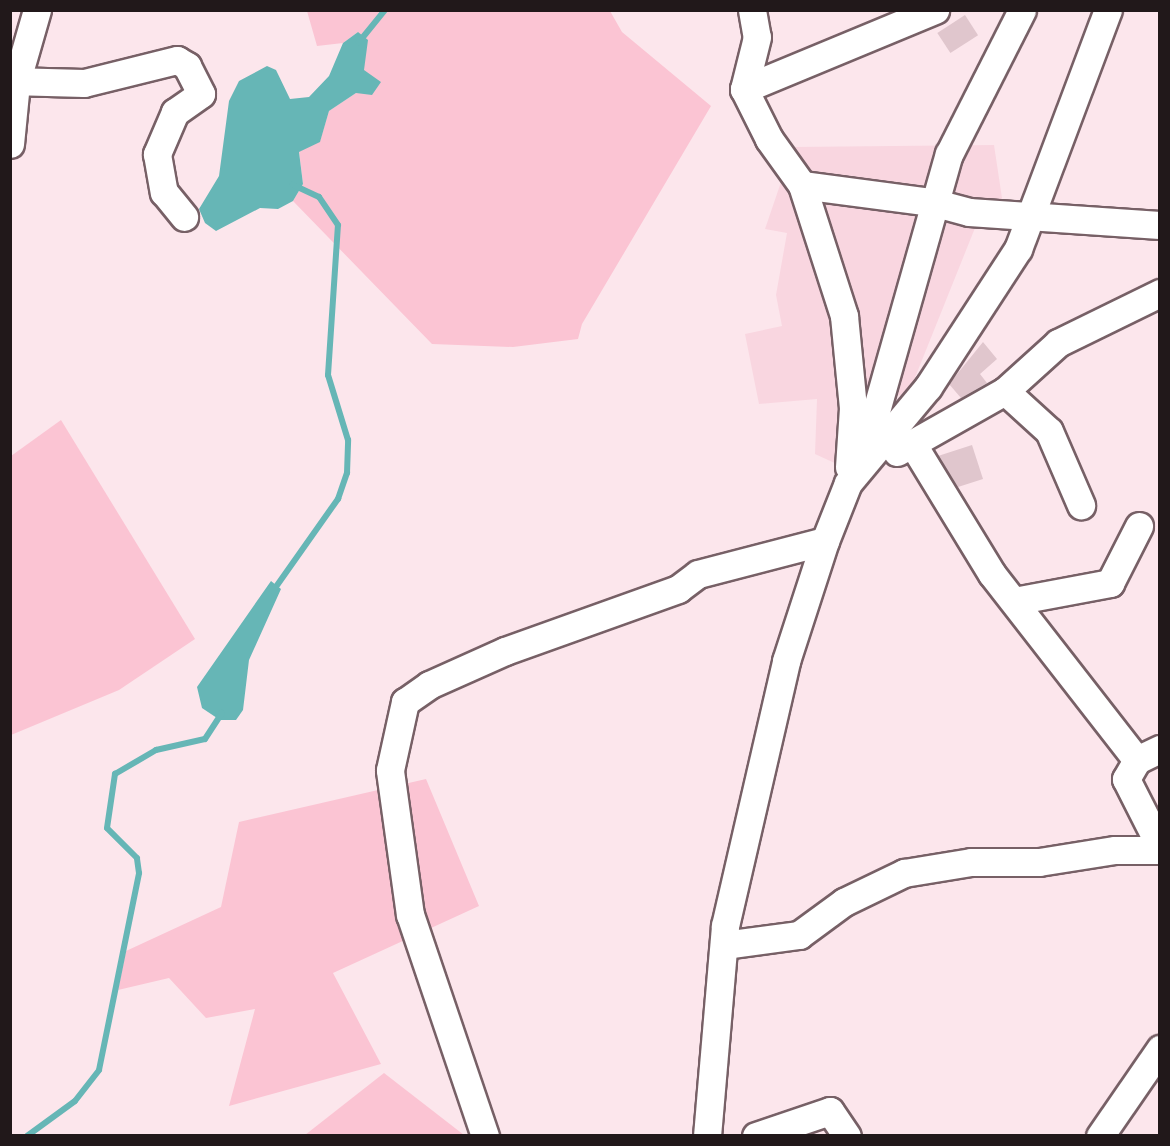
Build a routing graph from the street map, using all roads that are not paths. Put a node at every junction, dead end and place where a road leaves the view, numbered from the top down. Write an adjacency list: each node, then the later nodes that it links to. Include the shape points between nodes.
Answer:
1 (37, 10): 6 (street)
2 (752, 10): 7 (street, via 757,37)
3 (935, 10): 7 (street)
4 (1022, 10): 10 (street, via 949,154)
5 (1108, 10): 12 (street)
6 (13, 82): 8 (street); 11 (street, via 84,83 177,60 187,66 201,94 175,112 157,154 164,192)
7 (744, 89): 9 (street, via 769,139)
8 (10, 144)
9 (802, 185): 10 (street); 17 (street, via 844,316 854,408)
10 (932, 202): 12 (street, via 969,212); 17 (street)
11 (183, 217)
12 (1030, 218): 13 (street); 17 (street, via 979,314 928,387)
13 (1160, 225)
14 (1160, 293): 15 (street, via 1058,343)
15 (1005, 391): 16 (street); 18 (street, via 1049,431)
16 (912, 443): 17 (street); 21 (street)
17 (854, 475): 20 (street)
18 (1081, 505)
19 (1139, 526): 21 (street, via 1110,583)
20 (825, 541): 24 (street, via 786,661); 26 (street, via 698,574 678,589 505,651 429,685 405,702 390,770 410,915)
21 (1014, 601): 22 (street)
22 (1148, 755): 23 (street, via 1126,779)
23 (1160, 848): 24 (street, via 1115,850 1068,860 971,862 914,871 844,902 800,935)
24 (724, 945): 27 (street)
25 (1160, 1049): 30 (street)
26 (485, 1136)
27 (707, 1136)
28 (756, 1136): 29 (street, via 830,1111)
29 (847, 1136)
30 (1100, 1136)

